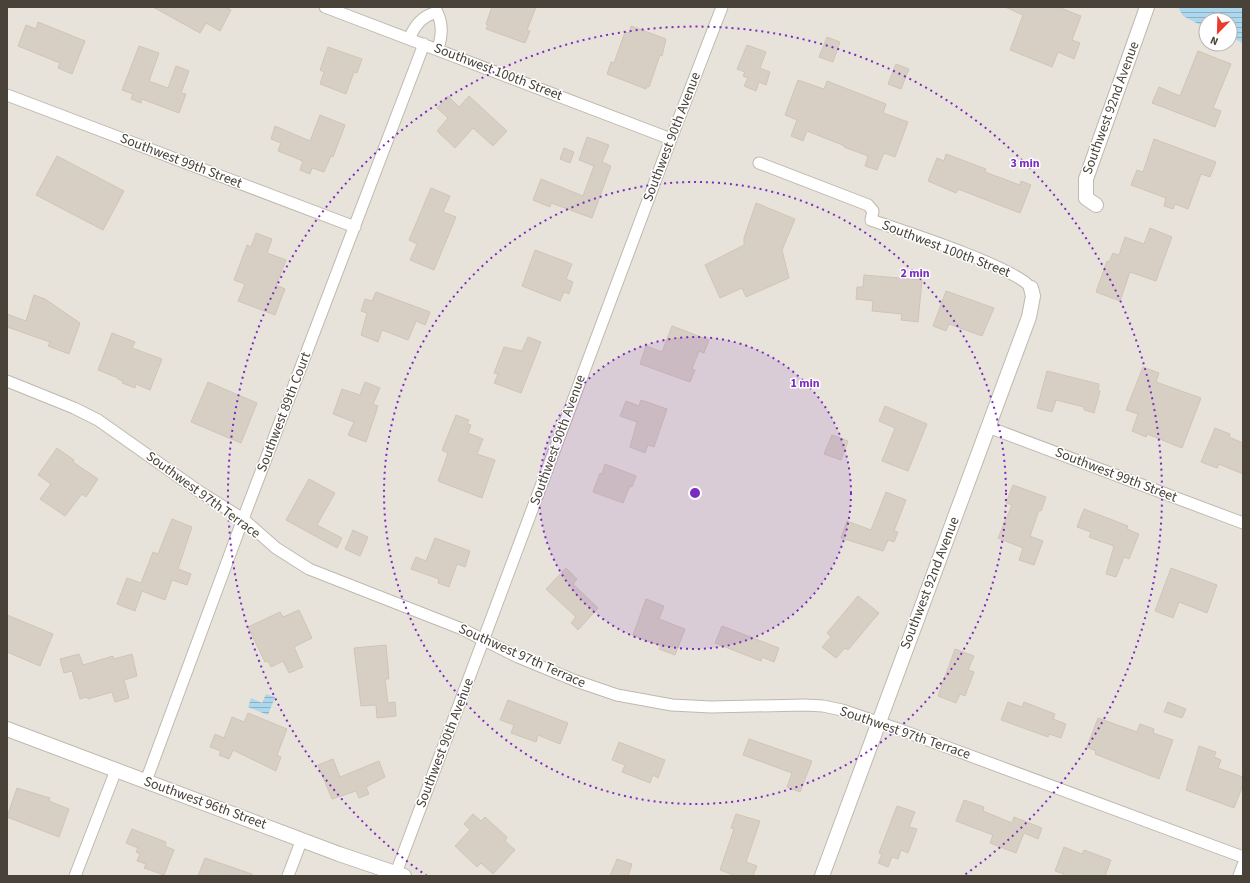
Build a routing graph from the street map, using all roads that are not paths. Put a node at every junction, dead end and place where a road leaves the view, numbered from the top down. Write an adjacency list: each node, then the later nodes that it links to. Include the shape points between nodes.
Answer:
1 (325, 7): 5 (street, Southwest 100th Street)
2 (722, 7): 9 (street, Southwest 90th Avenue)
3 (1147, 7): 11 (street, Southwest 92nd Avenue, via 1086,179 1086,198)
4 (438, 9): 5 (street, via 416,25); 7 (street, via 442,31)
5 (409, 39): 6 (street, Southwest 100th Street)
6 (424, 44): 7 (street, Southwest 100th Street); 12 (street, Southwest 89th Court)
7 (438, 49): 9 (street, Southwest 100th Street)
8 (7, 95): 12 (street, Southwest 99th Street)
9 (670, 139): 18 (street, Southwest 90th Avenue)
10 (760, 163): 13 (street, Southwest 100th Street, via 868,205 873,211 871,220 1001,269 1022,279)
11 (1096, 205)
12 (355, 227): 16 (street, Southwest 89th Court)
13 (1031, 288): 15 (street, Southwest 92nd Avenue, via 1033,296 1029,317)
14 (7, 382): 16 (street, Southwest 97th Terrace, via 98,420)
15 (988, 427): 17 (street, Southwest 99th Street); 19 (street, Southwest 92nd Avenue)
16 (243, 519): 18 (street, Southwest 97th Terrace, via 284,554 309,569); 22 (street, Southwest 89th Court)
17 (1243, 523)
18 (484, 638): 19 (street, Southwest 97th Terrace, via 518,657 554,672 598,689 637,700 711,707 805,705 842,710); 26 (street, Southwest 90th Avenue)
19 (878, 721): 24 (street, Southwest 97th Terrace); 29 (street, Southwest 92nd Avenue)
20 (7, 729): 21 (street, Southwest 96th Street)
21 (116, 770): 22 (street, Southwest 96th Street); 27 (street)
22 (146, 781): 23 (street, Southwest 96th Street)
23 (302, 839): 26 (street, Southwest 96th Street); 28 (street)
24 (1243, 857)
25 (1243, 866): 30 (street)
26 (400, 875)
27 (75, 876)
28 (288, 876)
29 (822, 876)
30 (1239, 876)

